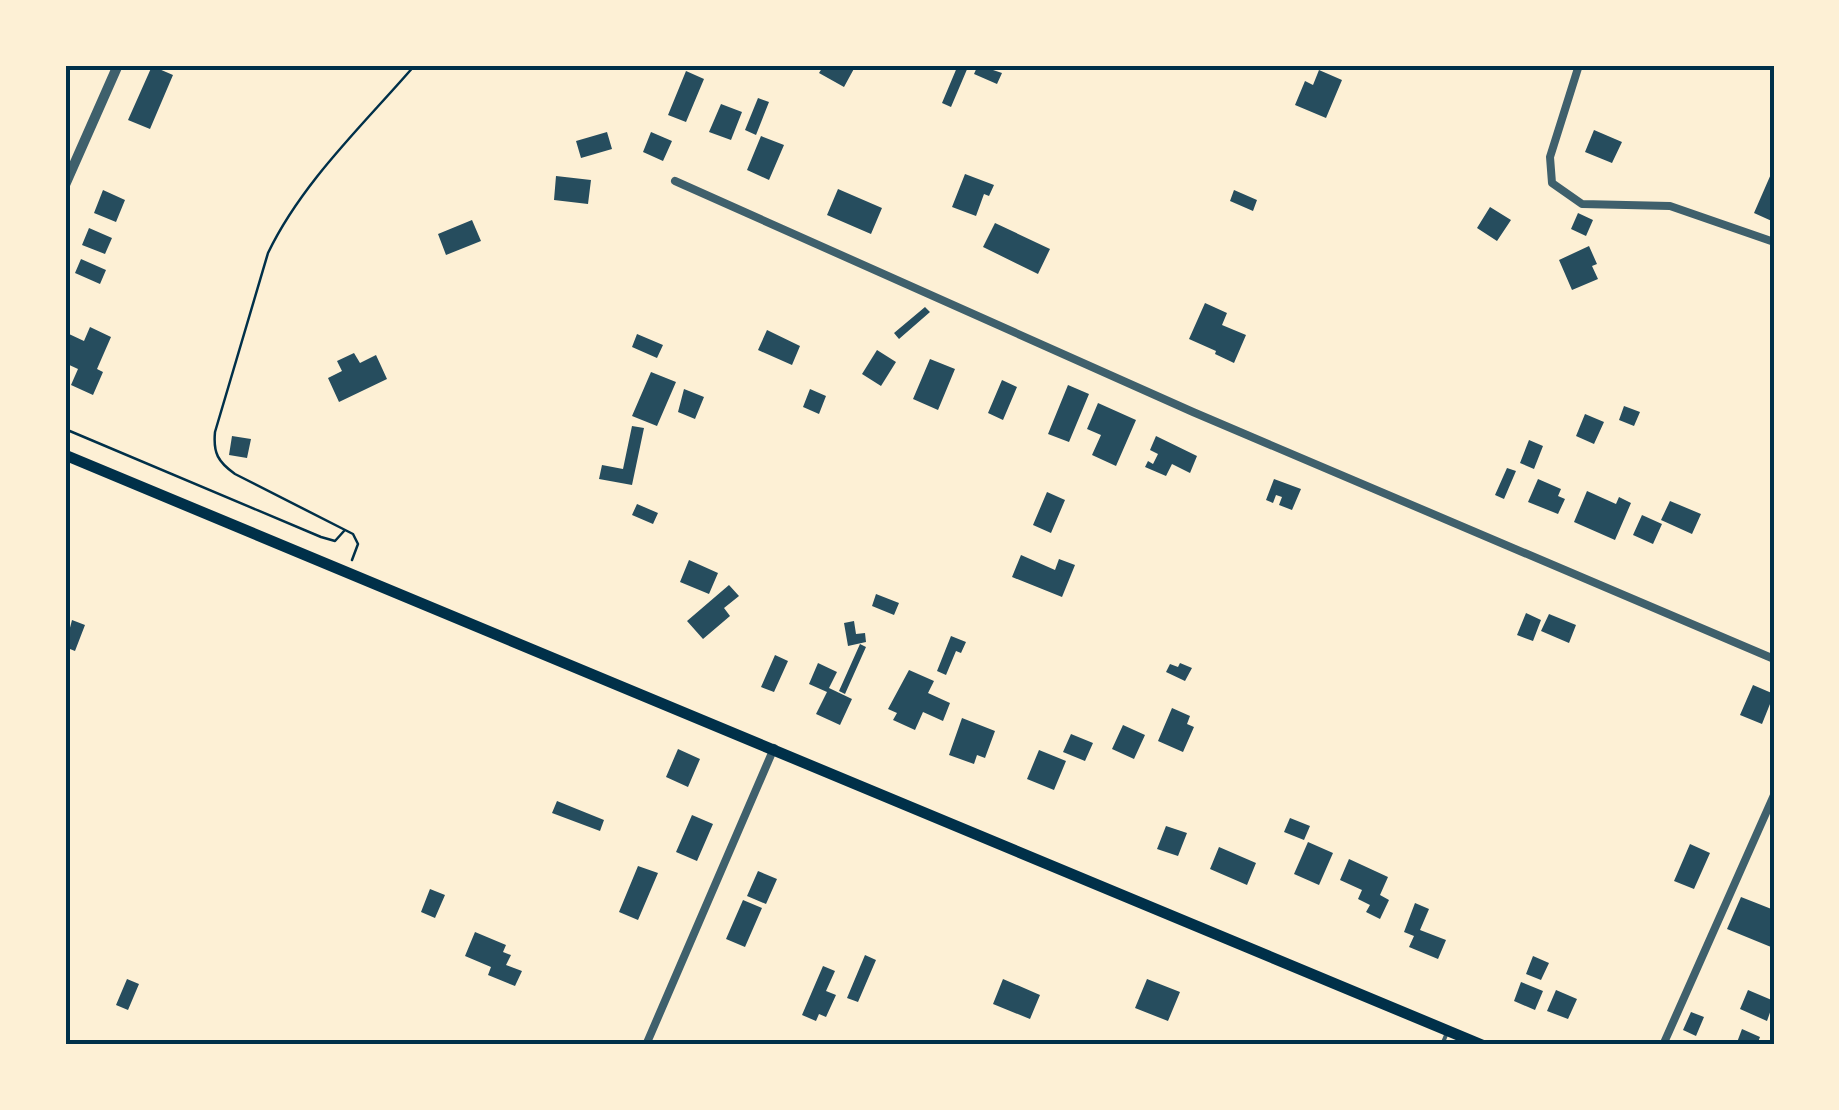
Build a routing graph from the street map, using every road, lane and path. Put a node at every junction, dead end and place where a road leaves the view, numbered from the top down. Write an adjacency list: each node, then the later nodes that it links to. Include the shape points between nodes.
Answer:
1 (118, 65): 5 (street)
2 (415, 65): 9 (path, via 277,234 216,432 214,449 229,470)
3 (1579, 65): 6 (street, via 1550,157 1552,183 1582,204 1670,206)
4 (675, 181): 11 (street, via 1193,412)
5 (65, 185)
6 (1774, 242)
7 (65, 429): 9 (path, via 322,537 335,541)
8 (65, 454): 10 (main road)
9 (345, 530): 10 (path, via 358,539)
10 (348, 570): 12 (main road)
11 (1774, 659)
12 (774, 748): 14 (main road); 15 (street)
13 (1774, 795): 18 (street)
14 (1448, 1031): 16 (lane); 17 (main road)
15 (646, 1045)
16 (1442, 1045)
17 (1482, 1045)
18 (1663, 1045)

